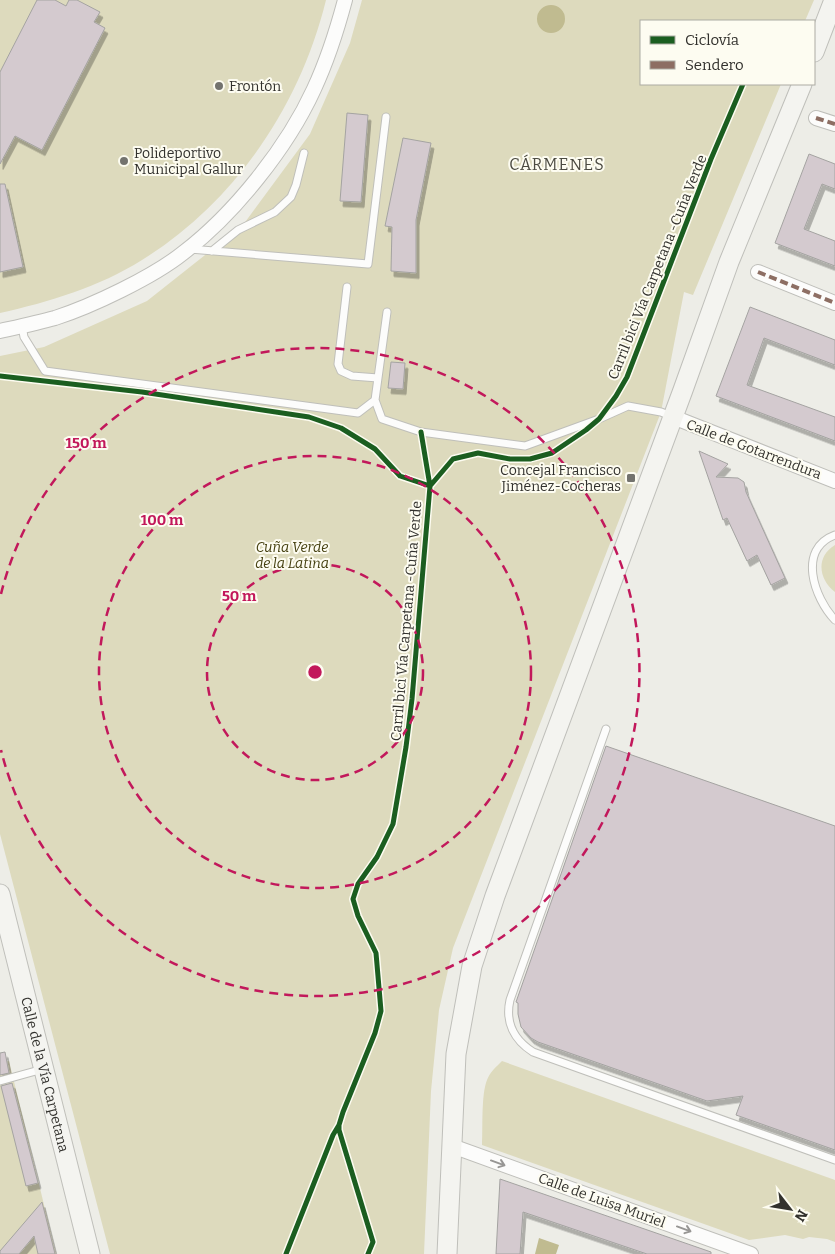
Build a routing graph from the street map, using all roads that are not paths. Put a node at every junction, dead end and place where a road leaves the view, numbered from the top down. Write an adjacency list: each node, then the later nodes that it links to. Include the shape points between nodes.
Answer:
1 (345, 0): 9 (street, via 326,60 295,126 259,176 222,219)
2 (834, 0): 3 (street)
3 (815, 49)
4 (802, 85): 19 (street, via 729,262)
5 (386, 117): 10 (lane, via 368,264)
6 (816, 118): 7 (street)
7 (835, 124)
8 (304, 153): 10 (lane, via 291,197 275,212 238,230)
9 (188, 248): 10 (lane); 15 (street, via 145,277 98,300)
10 (212, 251)
11 (758, 272): 13 (street)
12 (347, 287): 17 (lane, via 338,364 341,371 352,376)
13 (835, 303)
14 (386, 312): 17 (lane)
15 (22, 326): 16 (street); 18 (lane, via 24,337 45,371 358,413)
16 (0, 331)
17 (378, 378): 18 (lane)
18 (375, 400): 19 (lane, via 382,419 421,432 525,446 628,406)
19 (673, 417): 20 (street, Calle de Gotarrendura); 27 (street, via 472,966 456,1054)
20 (835, 481)
21 (835, 535): 22 (lane, via 819,545 811,567 812,578 825,609)
22 (835, 620)
23 (606, 729): 28 (lane, via 510,1000 508,1016 512,1031 534,1052)
24 (0, 894): 25 (street, Calle de la Vía Carpetana)
25 (44, 1069): 26 (lane); 29 (street, Calle de la Vía Carpetana)
26 (0, 1081)
27 (452, 1146): 30 (street); 31 (street, Calle de Luisa Muriel, one-way to 31)
28 (835, 1160)
29 (90, 1254)
30 (447, 1254)
31 (751, 1254)

